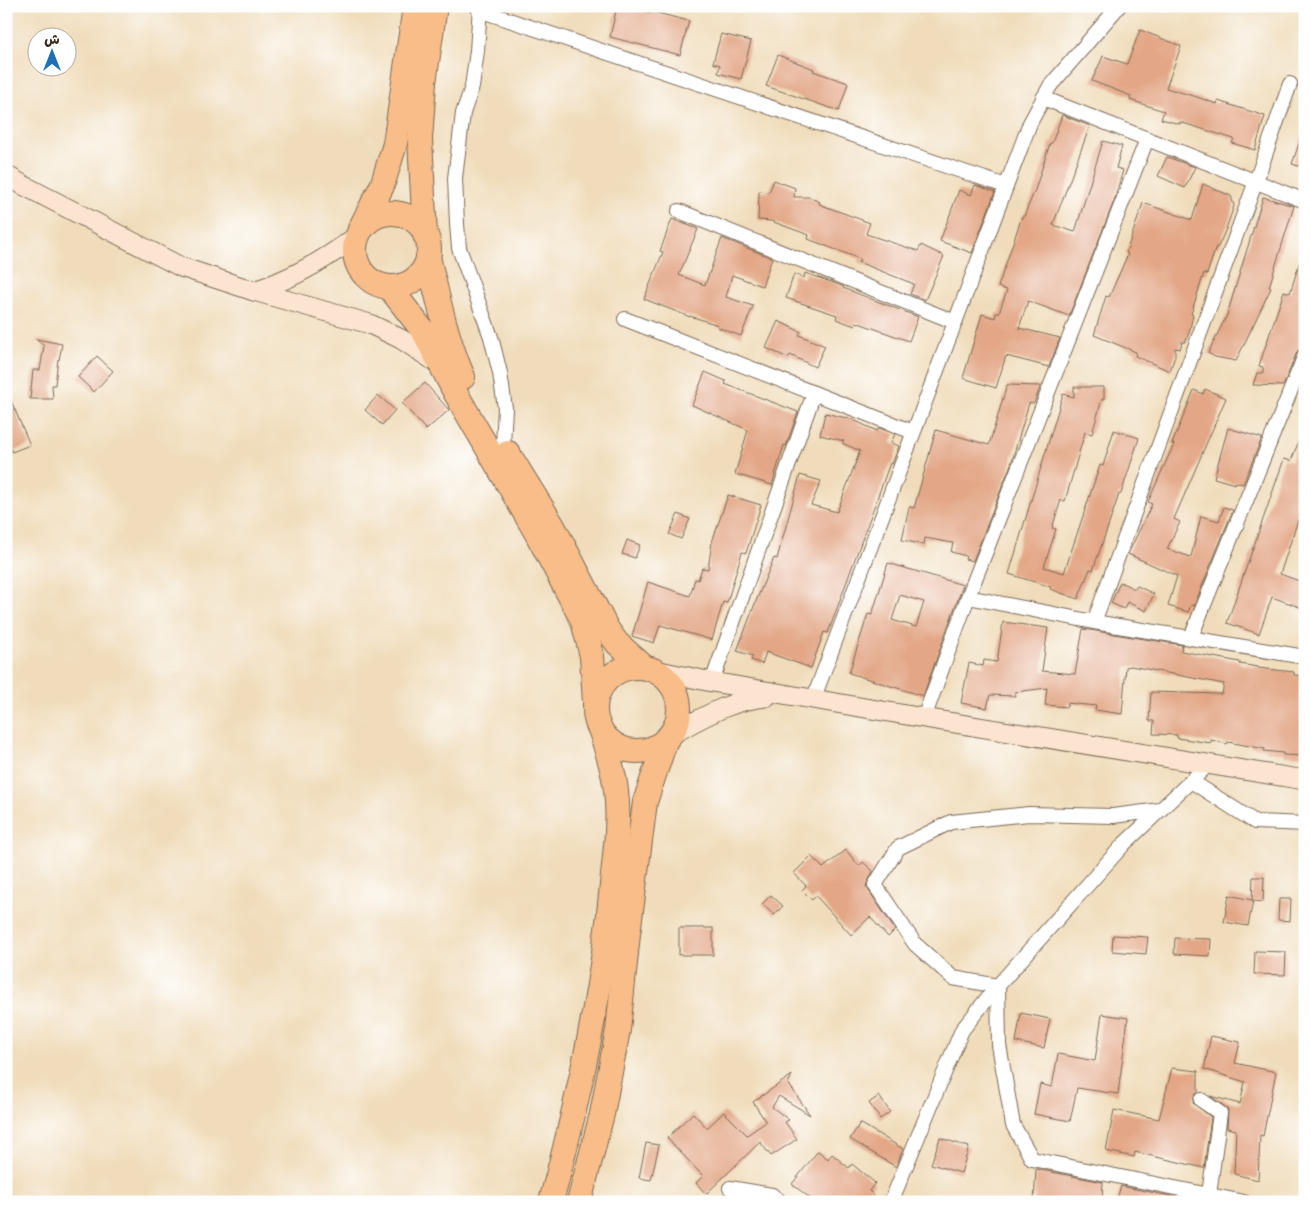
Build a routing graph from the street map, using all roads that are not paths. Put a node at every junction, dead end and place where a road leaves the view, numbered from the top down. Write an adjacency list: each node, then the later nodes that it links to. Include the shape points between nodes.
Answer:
1 (414, 6): 13 (highway, via 396,144 382,186)
2 (435, 6): 14 (highway, via 420,139)
3 (1119, 6): 6 (street)
4 (479, 8): 10 (street); 23 (street, via 472,87 464,113 455,178 456,224 459,248 491,337 500,373 505,408)
5 (1290, 84): 9 (street)
6 (1043, 98): 7 (street); 10 (street)
7 (1147, 139): 9 (street); 24 (street)
8 (6, 174): 16 (street, via 162,258 203,276)
9 (1256, 181): 11 (street); 25 (street)
10 (1006, 186): 18 (street)
11 (1305, 201)
12 (679, 211): 18 (street)
13 (359, 232): 14 (highway, via 373,218 389,213 400,214 419,225); 15 (highway, via 354,246 360,269 367,278); 16 (street, via 309,269)
14 (426, 246): 15 (highway, via 424,267 414,279); 23 (highway, via 442,317 458,365 477,406)
15 (389, 287): 20 (highway, via 424,332)
16 (254, 291): 20 (street, via 370,324 401,339)
17 (625, 319): 21 (street)
18 (955, 322): 22 (street)
19 (1305, 355): 26 (street)
20 (443, 367): 32 (highway, via 583,621 592,656)
21 (814, 393): 22 (street); 29 (street)
22 (914, 432): 31 (street)
23 (503, 446): 28 (highway, via 538,499 607,629 617,643)
24 (968, 597): 25 (street); 33 (street)
25 (1094, 622): 26 (street)
26 (1191, 637): 27 (street)
27 (1305, 657)
28 (647, 668): 29 (street); 32 (highway, via 627,668 612,675 598,692); 35 (highway, via 662,675 677,696 677,723)
29 (712, 682): 30 (street)
30 (792, 696): 31 (street); 35 (street, via 730,704)
31 (813, 700): 33 (street)
32 (595, 703): 34 (highway)
33 (924, 718): 36 (street)
34 (600, 728): 35 (highway, via 607,739 630,750 656,747); 45 (highway, via 616,789 619,819 609,915 578,1093)
35 (668, 737): 46 (highway, via 645,802 618,1030 602,1114)
36 (1209, 764): 37 (street); 38 (street)
37 (1305, 780)
38 (1191, 781): 39 (street); 40 (street, via 1256,822)
39 (1160, 810): 41 (street, via 1124,844); 41 (street, via 1113,816 1029,814 951,822 898,848 875,885 915,944 953,978)
40 (1305, 824)
41 (998, 986): 44 (street, via 999,1045 1013,1125 1032,1159); 48 (street, via 962,1030)
42 (1201, 1100): 44 (street, via 1220,1114)
43 (730, 1188): 47 (street, via 772,1195)
44 (1209, 1198): 49 (street)
45 (551, 1202)
46 (579, 1202)
47 (781, 1202)
48 (891, 1202)
49 (1244, 1202)

